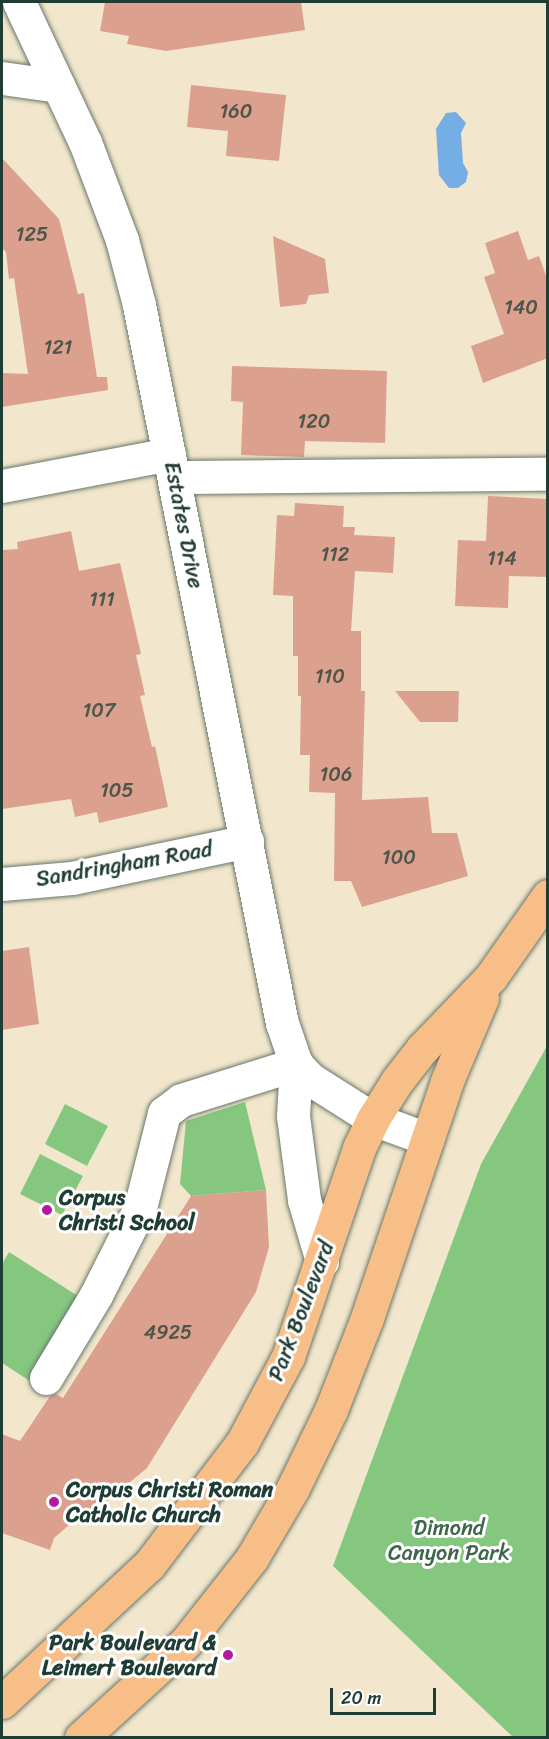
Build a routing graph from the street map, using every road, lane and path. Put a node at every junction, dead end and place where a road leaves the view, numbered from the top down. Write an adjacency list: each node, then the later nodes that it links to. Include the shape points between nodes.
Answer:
1 (19, 2): 3 (street, Estates Drive)
2 (2, 78): 3 (street)
3 (58, 86): 4 (street, Estates Drive, via 85,142 122,240)
4 (172, 466): 5 (street); 6 (street); 7 (street, Estates Drive)
5 (548, 474)
6 (2, 486)
7 (247, 842): 8 (street, Sandringham Road, via 72,878); 11 (street, Estates Drive, via 282,1023)
8 (2, 884)
9 (548, 896): 10 (main road, Park Boulevard)
10 (491, 977): 12 (main road, Park Boulevard, via 422,1049); 13 (main road, Park Boulevard)
11 (296, 1064): 12 (street, Estates Drive, via 310,1079); 14 (street, Estates Drive, via 293,1116 304,1200); 15 (street, via 181,1100 164,1113 140,1208 96,1295)
12 (373, 1119): 13 (street, Estates Drive); 14 (main road, Park Boulevard, via 359,1148)
13 (427, 1138): 17 (main road, Park Boulevard, via 363,1328 331,1410 293,1488 252,1558 186,1642)
14 (322, 1261): 16 (main road, Park Boulevard, via 288,1357 242,1443 149,1565)
15 (46, 1378)
16 (2, 1702)
17 (112, 1723): 18 (main road, Park Boulevard)
18 (81, 1737)

